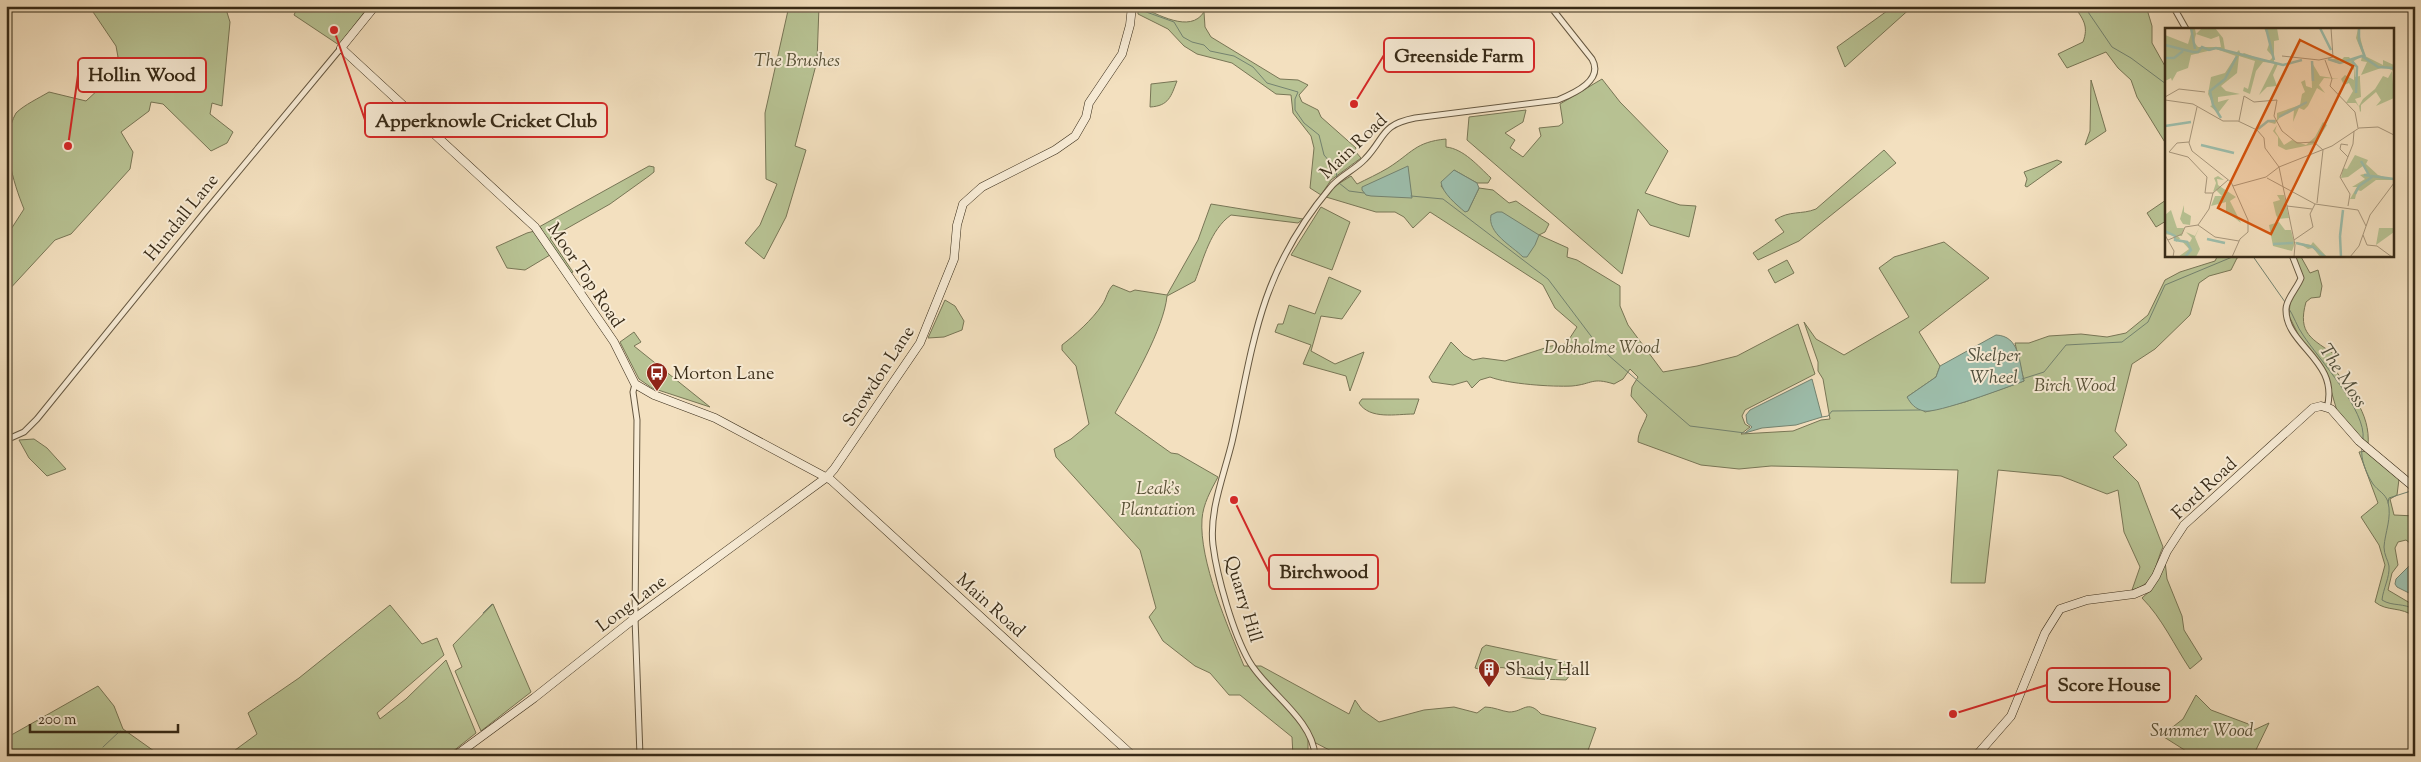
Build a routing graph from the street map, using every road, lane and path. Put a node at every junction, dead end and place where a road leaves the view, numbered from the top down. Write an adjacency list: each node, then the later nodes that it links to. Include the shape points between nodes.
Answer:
1 (375, 6): 6 (street, Hundall Lane)
2 (1132, 6): 11 (street, Snowdon Lane, via 1122,54 1089,104 1075,136 1055,150 982,187 963,204 957,225 954,260 920,343)
3 (1550, 6): 13 (street, Main Road, via 1594,63 1596,72 1589,82 1558,100 1401,121 1390,126 1365,159 1337,181 1288,248 1266,298)
4 (2173, 6): 5 (street)
5 (2185, 28)
6 (340, 48): 8 (street, Moor Top Road, via 527,217 614,342); 10 (street, Hundall Lane, via 37,419 24,432)
7 (2292, 256): 9 (street, via 2301,278 2285,306 2286,312 2297,338 2323,371 2328,390)
8 (635, 384): 11 (street, via 654,395 715,418); 14 (street, via 633,392 638,420)
9 (2327, 408): 12 (street, via 2359,441); 19 (street, Ford Road, via 2317,406 2308,412 2184,525 2148,588 2134,594 2087,600 2060,609 2045,633 2007,722)
10 (6, 440)
11 (827, 477): 14 (street, Long Lane); 17 (street, Main Road)
12 (2414, 487)
13 (1212, 518): 18 (street, Quarry Hill, via 1213,546 1239,638 1249,661 1304,727)
14 (635, 618): 15 (street, Long Lane); 16 (street)
15 (456, 756)
16 (640, 756)
17 (1133, 756)
18 (1315, 756)
19 (1976, 756)

